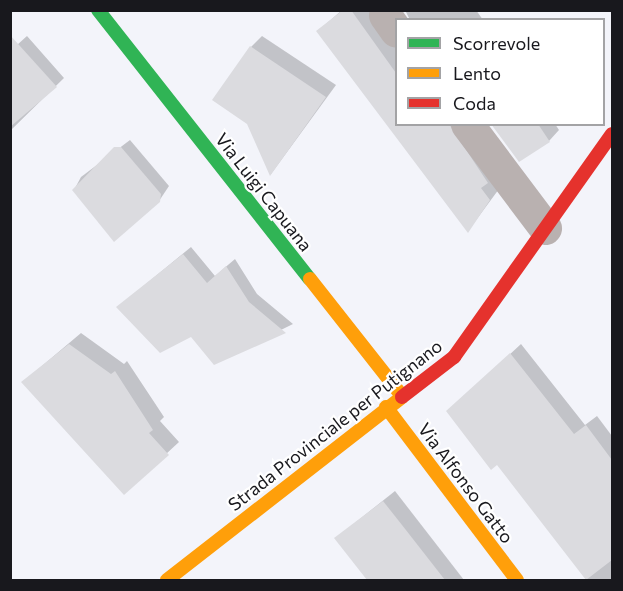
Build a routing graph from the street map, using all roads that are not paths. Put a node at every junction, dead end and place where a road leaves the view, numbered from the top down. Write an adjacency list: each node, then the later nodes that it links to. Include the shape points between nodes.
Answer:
1 (98, 10): 5 (street, Via Luigi Capuana)
2 (468, 126): 4 (street)
3 (612, 134): 4 (street, Strada Provinciale per Putignano)
4 (545, 228): 5 (street, Strada Provinciale per Putignano, via 454,357)
5 (402, 396): 6 (street, Strada Provinciale per Putignano)
6 (386, 407): 7 (street, Strada Provinciale per Putignano); 8 (street, Via Alfonso Gatto)
7 (167, 580)
8 (517, 580)

